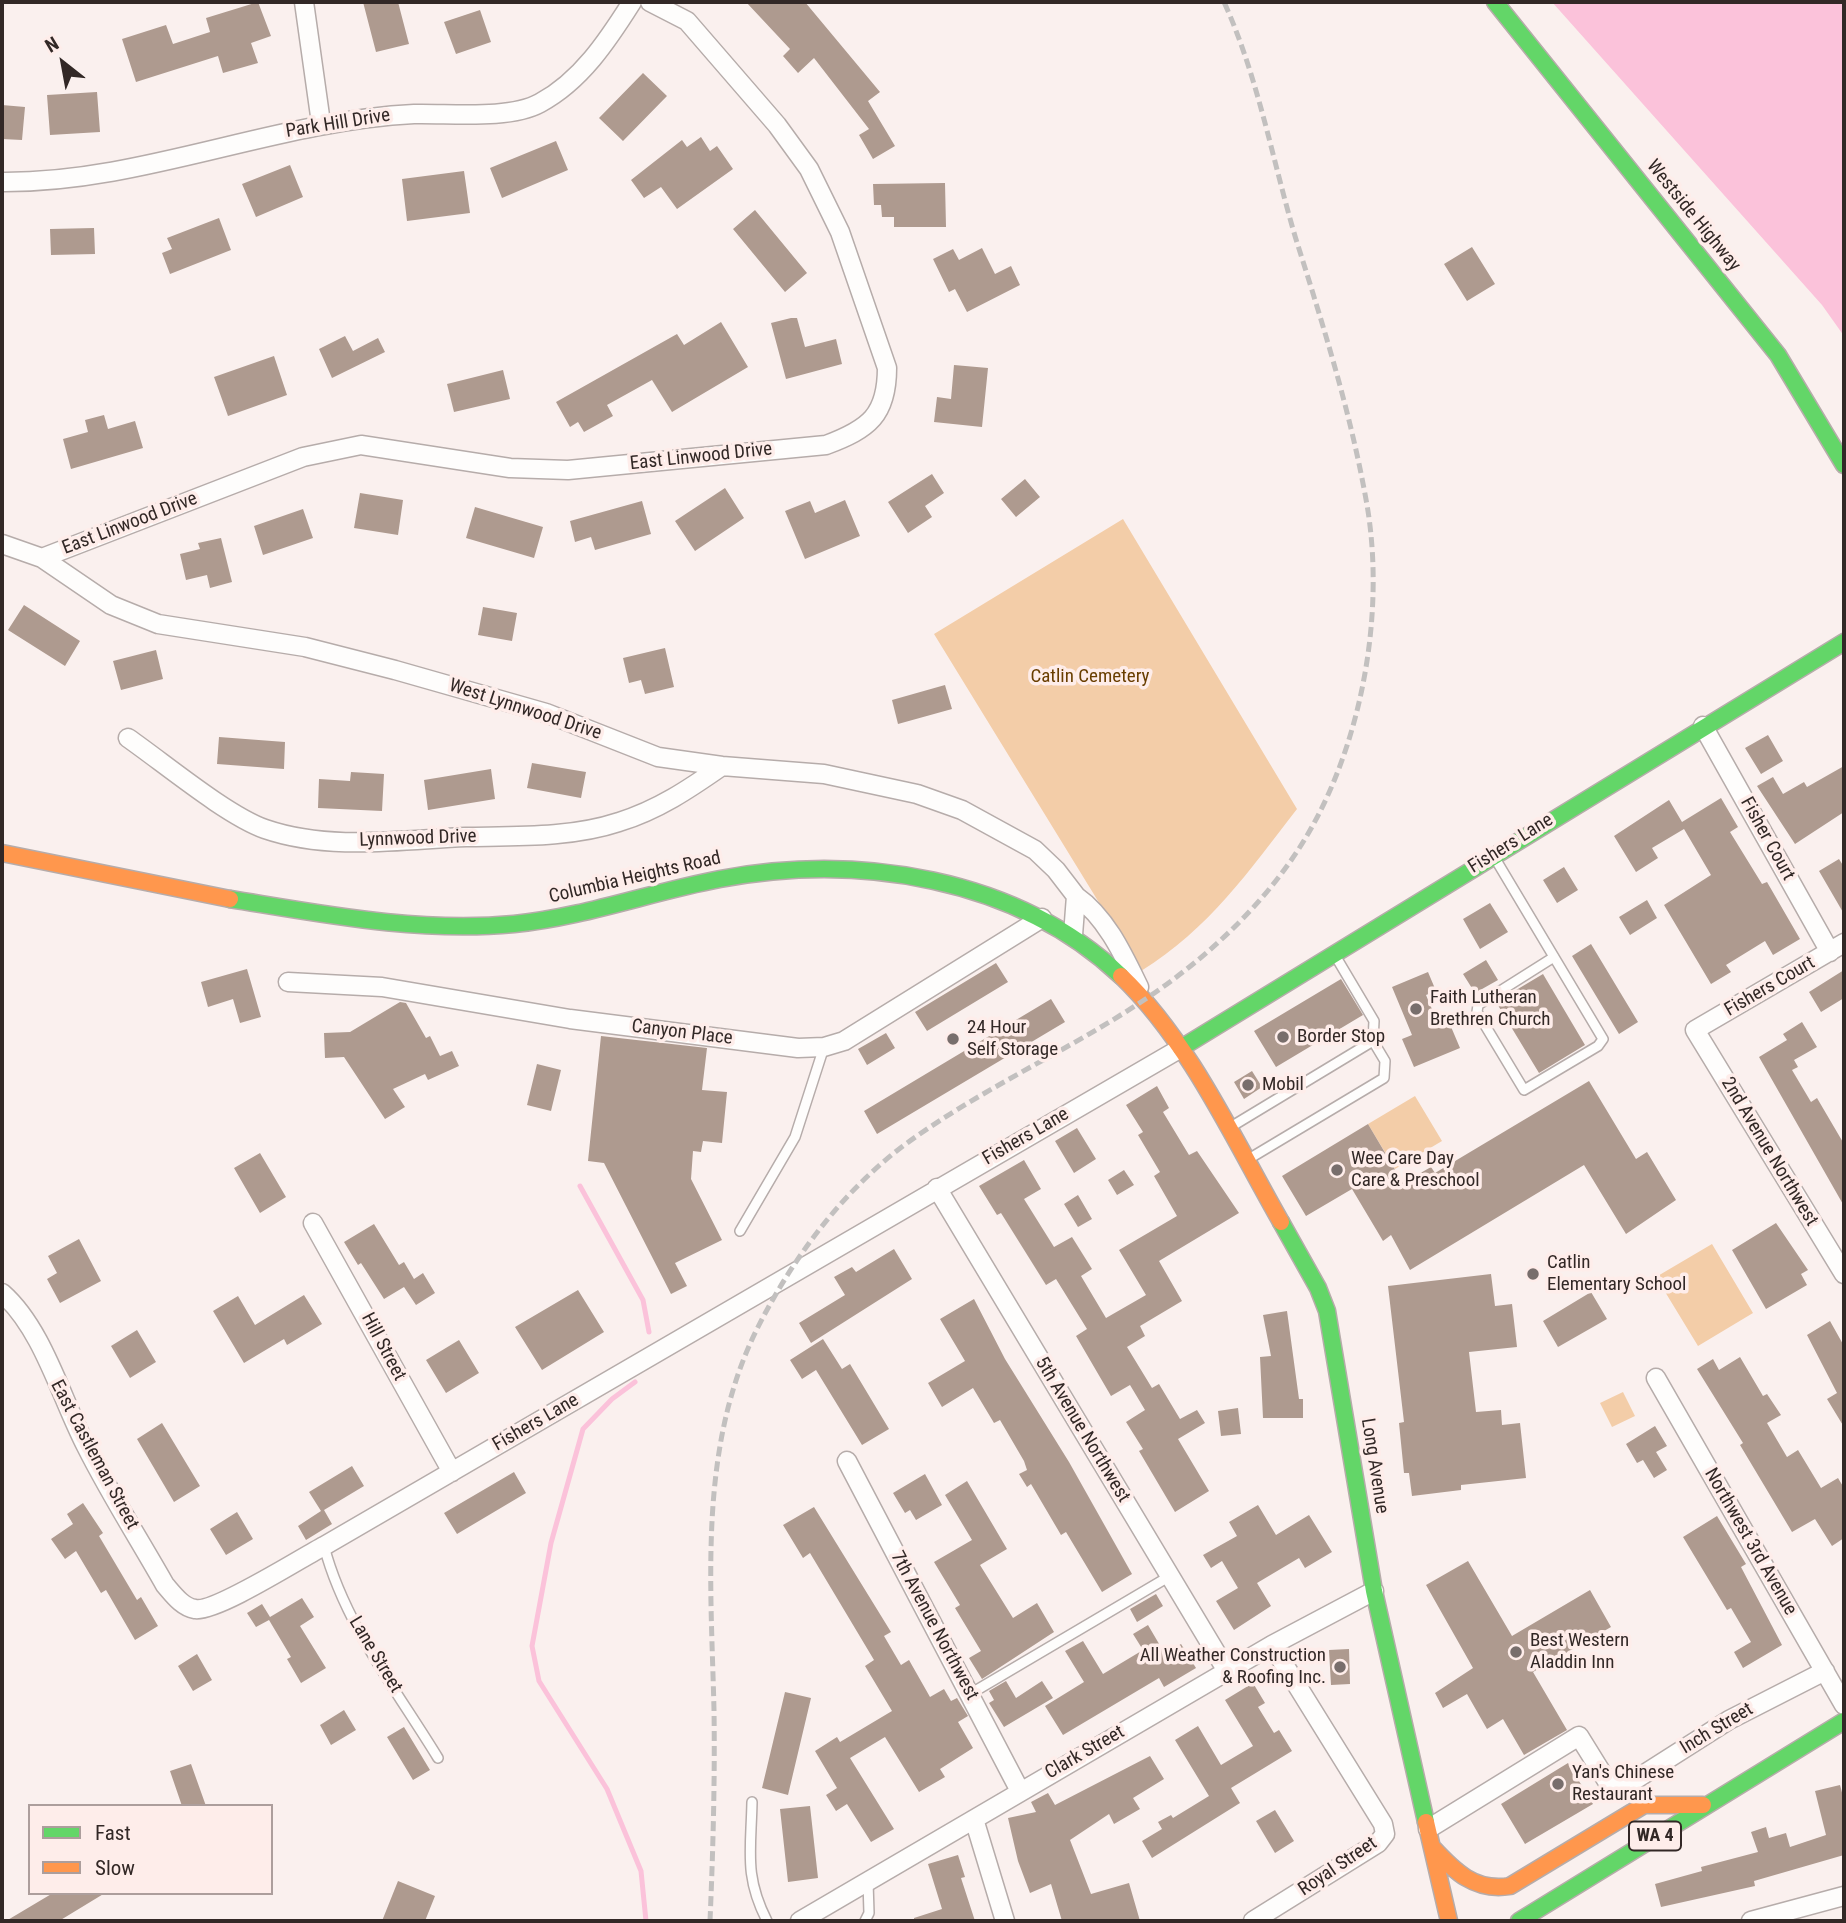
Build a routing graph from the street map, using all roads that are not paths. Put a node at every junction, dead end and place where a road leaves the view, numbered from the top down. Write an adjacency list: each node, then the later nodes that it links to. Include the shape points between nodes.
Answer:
1 (304, 2): 5 (street)
2 (632, 2): 5 (street, Park Hill Drive, via 567,86 538,105 497,113)
3 (650, 2): 9 (street, East Linwood Drive, via 687,21 777,125 825,197 887,368 887,388 873,420 852,436 827,445 568,470 510,468 388,447 334,449)
4 (1495, 2): 7 (street, Westside Highway, via 1777,355)
5 (321, 123): 6 (street, Park Hill Drive, via 97,175 49,183)
6 (2, 183)
7 (1844, 465)
8 (2, 544): 9 (street, West Lynnwood Drive)
9 (41, 558): 13 (street, West Lynnwood Drive, via 111,605 158,624 305,647 546,713 658,757)
10 (1844, 642): 11 (street, Fishers Lane)
11 (1703, 726): 15 (street, Fishers Lane); 19 (street, Fisher Court)
12 (128, 738): 13 (street, Lynnwood Drive, via 264,829 376,844 542,835 617,823 684,793)
13 (722, 766): 16 (street, West Lynnwood Drive, via 824,774 917,794 962,810 1035,850)
14 (2, 853): 17 (street, Columbia Heights Road, via 152,887 379,921 447,926 512,925 570,917 746,874 839,867 938,879 989,894)
15 (1493, 855): 20 (street, Fishers Lane); 21 (lane)
16 (1076, 896): 18 (street); 23 (street, West Lynnwood Drive, via 1092,907)
17 (1042, 918): 18 (street, Columbia Heights Road); 26 (street, Canyon Place, via 844,1041)
18 (1073, 935): 23 (street, Columbia Heights Road)
19 (1837, 948): 24 (street, Fishers Court)
20 (1334, 953): 25 (lane, via 1374,1021); 27 (street, Fishers Lane)
21 (1554, 957): 21 (lane, via 1603,1039 1524,1090 1477,1012 1478,1005)
22 (288, 982): 26 (street, Canyon Place, via 382,986 570,1019 798,1048)
23 (1146, 999): 27 (street, Columbia Heights Road)
24 (1695, 1030): 33 (street, 2nd Avenue Northwest)
25 (1373, 1041): 28 (lane); 29 (lane, via 1385,1061 1384,1077)
26 (824, 1047): 32 (lane, via 795,1136)
27 (1181, 1048): 28 (street, Long Avenue); 30 (street, Fishers Lane)
28 (1227, 1128): 29 (street, Long Avenue)
29 (1246, 1161): 40 (street, Long Avenue, via 1303,1260 1326,1311)
30 (937, 1188): 37 (street, Fishers Lane); 39 (street, 5th Avenue Northwest)
31 (313, 1223): 37 (street, Hill Street)
32 (740, 1231)
33 (1844, 1274)
34 (2, 1293): 41 (street, East Castleman Street, via 31,1327 87,1448 165,1585)
35 (1656, 1378): 44 (street, Northwest 3rd Avenue)
36 (847, 1461): 45 (street, 7th Avenue Northwest)
37 (452, 1472): 38 (street, Fishers Lane)
38 (324, 1546): 41 (street, Fishers Lane, via 216,1605); 48 (lane, Lane Street, via 332,1580 346,1607)
39 (1170, 1576): 43 (street, 5th Avenue Northwest); 45 (lane)
40 (1374, 1591): 42 (street, Clark Street); 53 (street, Long Avenue)
41 (195, 1609)
42 (1272, 1645): 43 (street, Clark Street); 61 (street, Royal Street, via 1385,1834 1378,1843)
43 (1227, 1671): 49 (street, Clark Street)
44 (1825, 1671): 46 (street, Northwest 3rd Avenue); 53 (street, Inch Street, via 1729,1720 1627,1785 1610,1786 1579,1736)
45 (970, 1694): 49 (street, 7th Avenue Northwest)
46 (1844, 1705)
47 (1844, 1721): 51 (street, WA 4)
48 (438, 1758)
49 (1020, 1791): 52 (street, Clark Street)
50 (752, 1802): 57 (lane, via 750,1877)
51 (1704, 1805): 54 (street, via 1644,1805 1495,1891 1460,1877); 63 (street, WA 4)
52 (974, 1819): 55 (street, Clark Street); 60 (street)
53 (1428, 1829): 54 (street, Long Avenue)
54 (1432, 1847): 62 (street, Long Avenue)
55 (868, 1882): 58 (street, Clark Street); 59 (lane)
56 (1844, 1896): 64 (street)
57 (768, 1921)
58 (800, 1921)
59 (866, 1921)
60 (1005, 1921)
61 (1253, 1921)
62 (1449, 1921)
63 (1519, 1921)
64 (1751, 1921)

